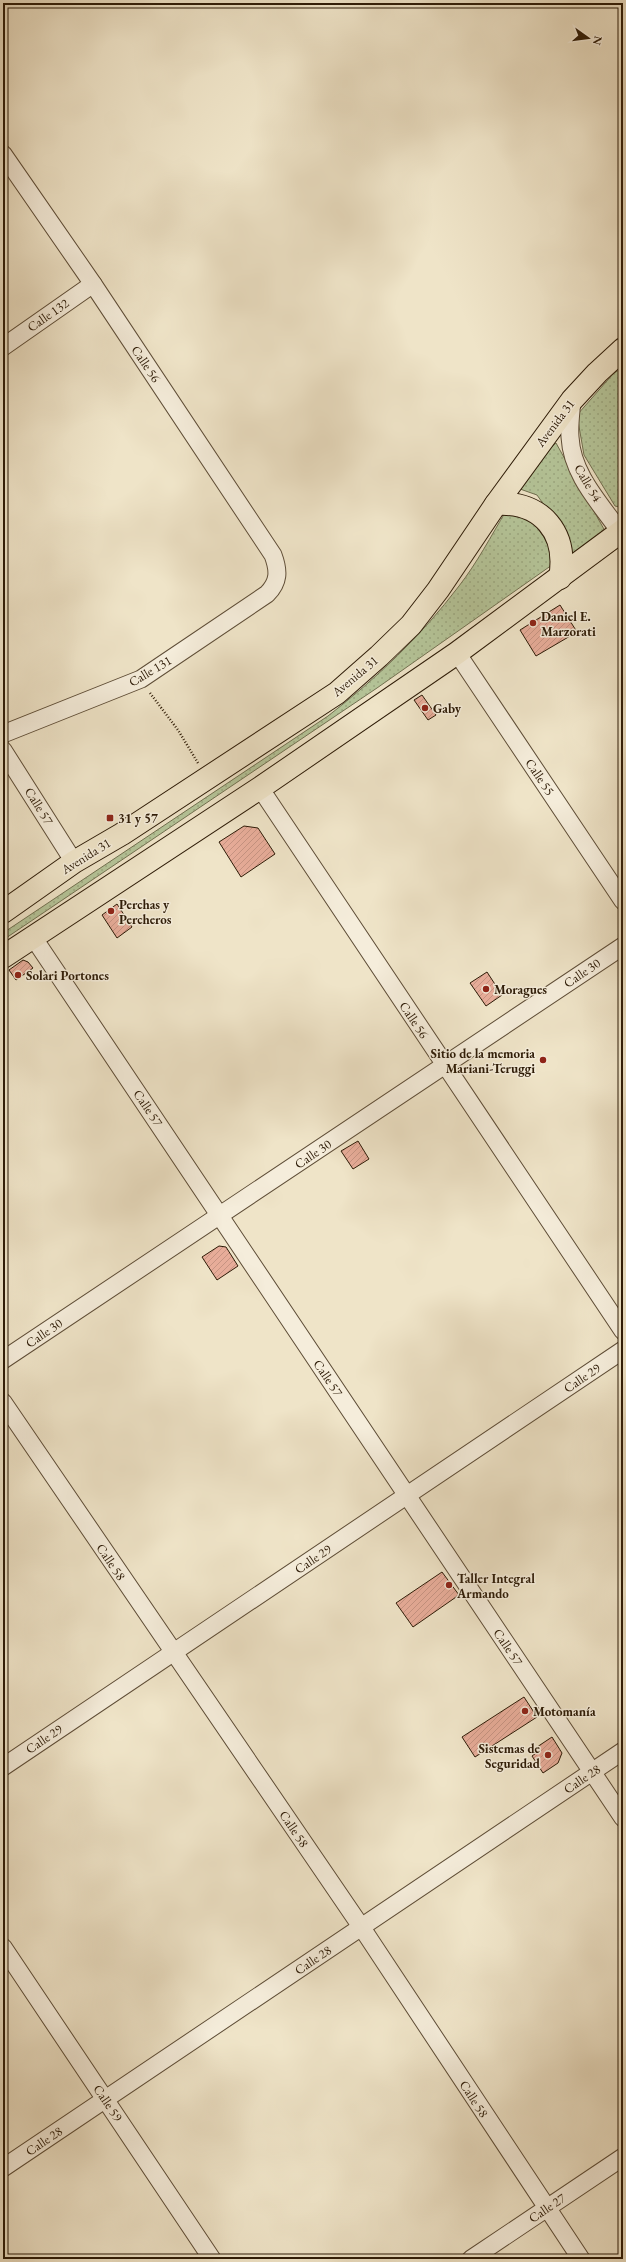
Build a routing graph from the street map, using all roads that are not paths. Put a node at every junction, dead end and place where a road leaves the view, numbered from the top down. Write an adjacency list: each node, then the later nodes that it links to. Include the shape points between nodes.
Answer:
1 (3, 154): 2 (street, Calle 56)
2 (93, 284): 3 (street, Calle 132); 8 (street, Calle 56, via 273,555 278,567)
3 (3, 347)
4 (623, 349): 5 (highway, Avenida 31)
5 (572, 400): 6 (highway, Avenida 31); 7 (street, Calle 54, via 570,437 574,460 585,484)
6 (496, 504): 9 (highway, via 522,505 546,520 555,532 561,547); 14 (highway, Avenida 31, via 411,625 337,693 122,834)
7 (622, 533): 9 (highway)
8 (277, 578): 11 (street, Calle 131, via 267,594 141,679)
9 (560, 578): 10 (highway)
10 (457, 653): 13 (highway); 15 (street, Calle 55)
11 (3, 734)
12 (3, 750): 14 (street, Calle 57)
13 (260, 788): 17 (highway); 20 (street, Calle 56)
14 (74, 862): 16 (highway, Avenida 31)
15 (623, 901)
16 (3, 912)
17 (33, 937): 19 (highway); 21 (street, Calle 57)
18 (623, 946): 20 (street, Calle 30)
19 (3, 957)
20 (445, 1066): 21 (street, Calle 30); 22 (street, Calle 56)
21 (220, 1216): 24 (street, Calle 30); 26 (street, Calle 57)
22 (623, 1332)
23 (623, 1350): 26 (street, Calle 29)
24 (3, 1360)
25 (3, 1402): 27 (street, Calle 58)
26 (407, 1495): 27 (street, Calle 29); 30 (street, Calle 57)
27 (173, 1653): 29 (street, Calle 29); 32 (street, Calle 58)
28 (623, 1751): 30 (street, Calle 28)
29 (3, 1767)
30 (592, 1772): 31 (street, Calle 57); 32 (street, Calle 28)
31 (623, 1818)
32 (362, 1928): 34 (street, Calle 28); 37 (street, Calle 58)
33 (3, 1947): 34 (street, Calle 59)
34 (105, 2100): 36 (street, Calle 28); 38 (street, Calle 59)
35 (623, 2157): 37 (street, Calle 27)
36 (3, 2168)
37 (546, 2208): 39 (street, Calle 27); 40 (street, Calle 58)
38 (212, 2259)
39 (471, 2259)
40 (581, 2259)

